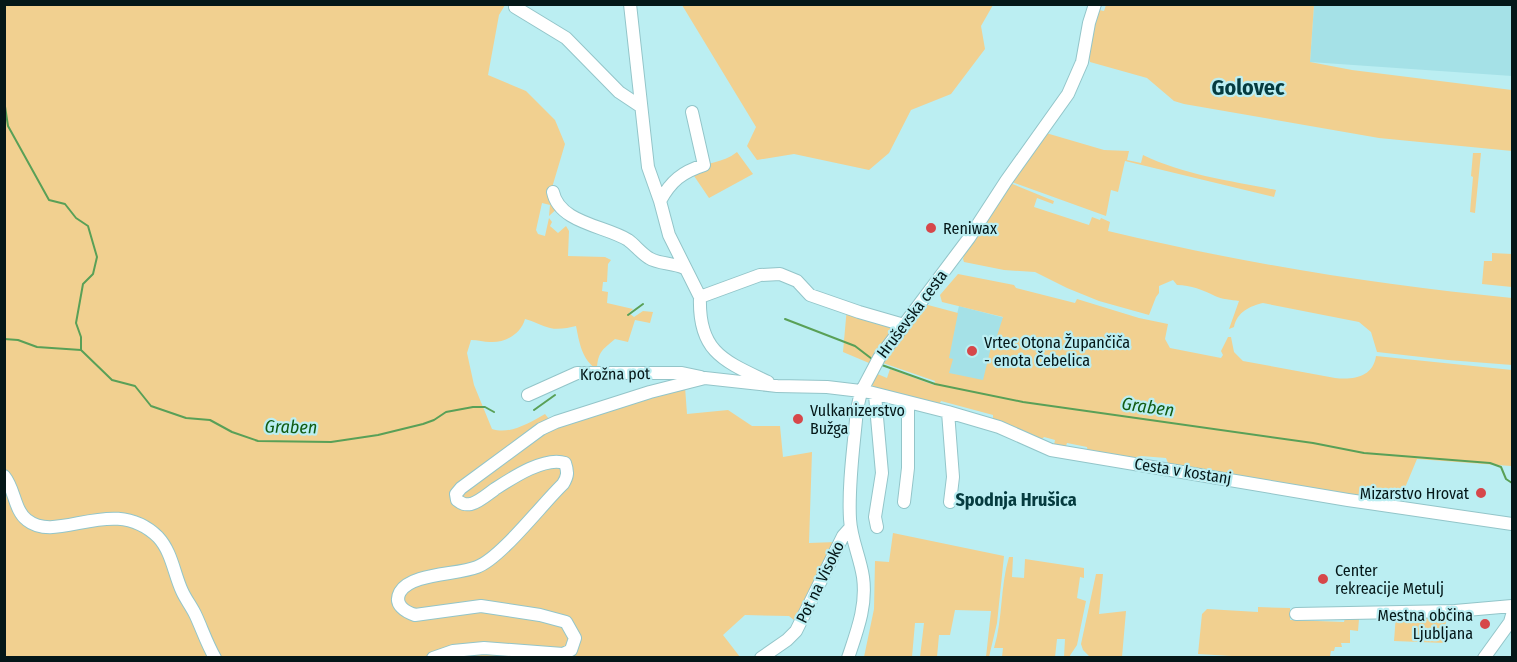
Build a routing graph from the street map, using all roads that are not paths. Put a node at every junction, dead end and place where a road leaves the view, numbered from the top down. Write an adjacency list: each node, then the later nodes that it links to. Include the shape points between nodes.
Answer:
1 (630, 4): 4 (street, Krožna pot)
2 (1095, 4): 10 (street, Hruševska cesta, via 1082,62 1068,94)
3 (515, 7): 4 (street, via 566,38 619,92)
4 (640, 106): 7 (street, Krožna pot, via 648,167)
5 (692, 112): 7 (street, via 704,165 675,179)
6 (553, 192): 8 (street, via 566,211 588,225 626,239 650,259)
7 (660, 201): 8 (street, Krožna pot)
8 (684, 268): 9 (street, Krožna pot)
9 (700, 297): 10 (street, via 760,275 780,274 797,281 810,295); 12 (street, Krožna pot, via 703,334 711,347 735,366)
10 (904, 325): 13 (street, Hruševska cesta)
11 (705, 378): 12 (street, Krožna pot); 15 (street, Krožna pot, via 682,373 577,373); 28 (street, Krožna pot, via 556,422 461,488 456,496 461,503 470,504 512,478 552,461 565,463 567,476 563,484 508,544 480,566 418,580 400,591 400,606 415,615 481,606 557,618 572,629 574,645 563,654 484,648)
12 (777, 386): 13 (street, Krožna pot)
13 (861, 392): 14 (street, Cesta v kostanj); 22 (street, Hruševska cesta)
14 (874, 394): 16 (street, Cesta v kostanj); 23 (street, via 882,472)
15 (528, 395)
16 (908, 402): 17 (street, Cesta v kostanj); 19 (street)
17 (948, 412): 20 (street, via 953,477); 21 (street, Cesta v kostanj, via 999,427 1051,450)
18 (4, 476): 27 (street, via 14,491 18,510 35,525 49,527 117,518 147,528 170,557)
19 (904, 502)
20 (950, 502)
21 (1512, 524)
22 (851, 527): 29 (street, Pot na Visoko, via 796,631); 30 (street, Hruševska cesta, via 864,596)
23 (877, 527)
24 (1512, 606): 25 (street)
25 (1296, 614)
26 (1512, 615): 31 (street)
27 (215, 657)
28 (433, 657)
29 (761, 657)
30 (848, 657)
31 (1484, 657)

